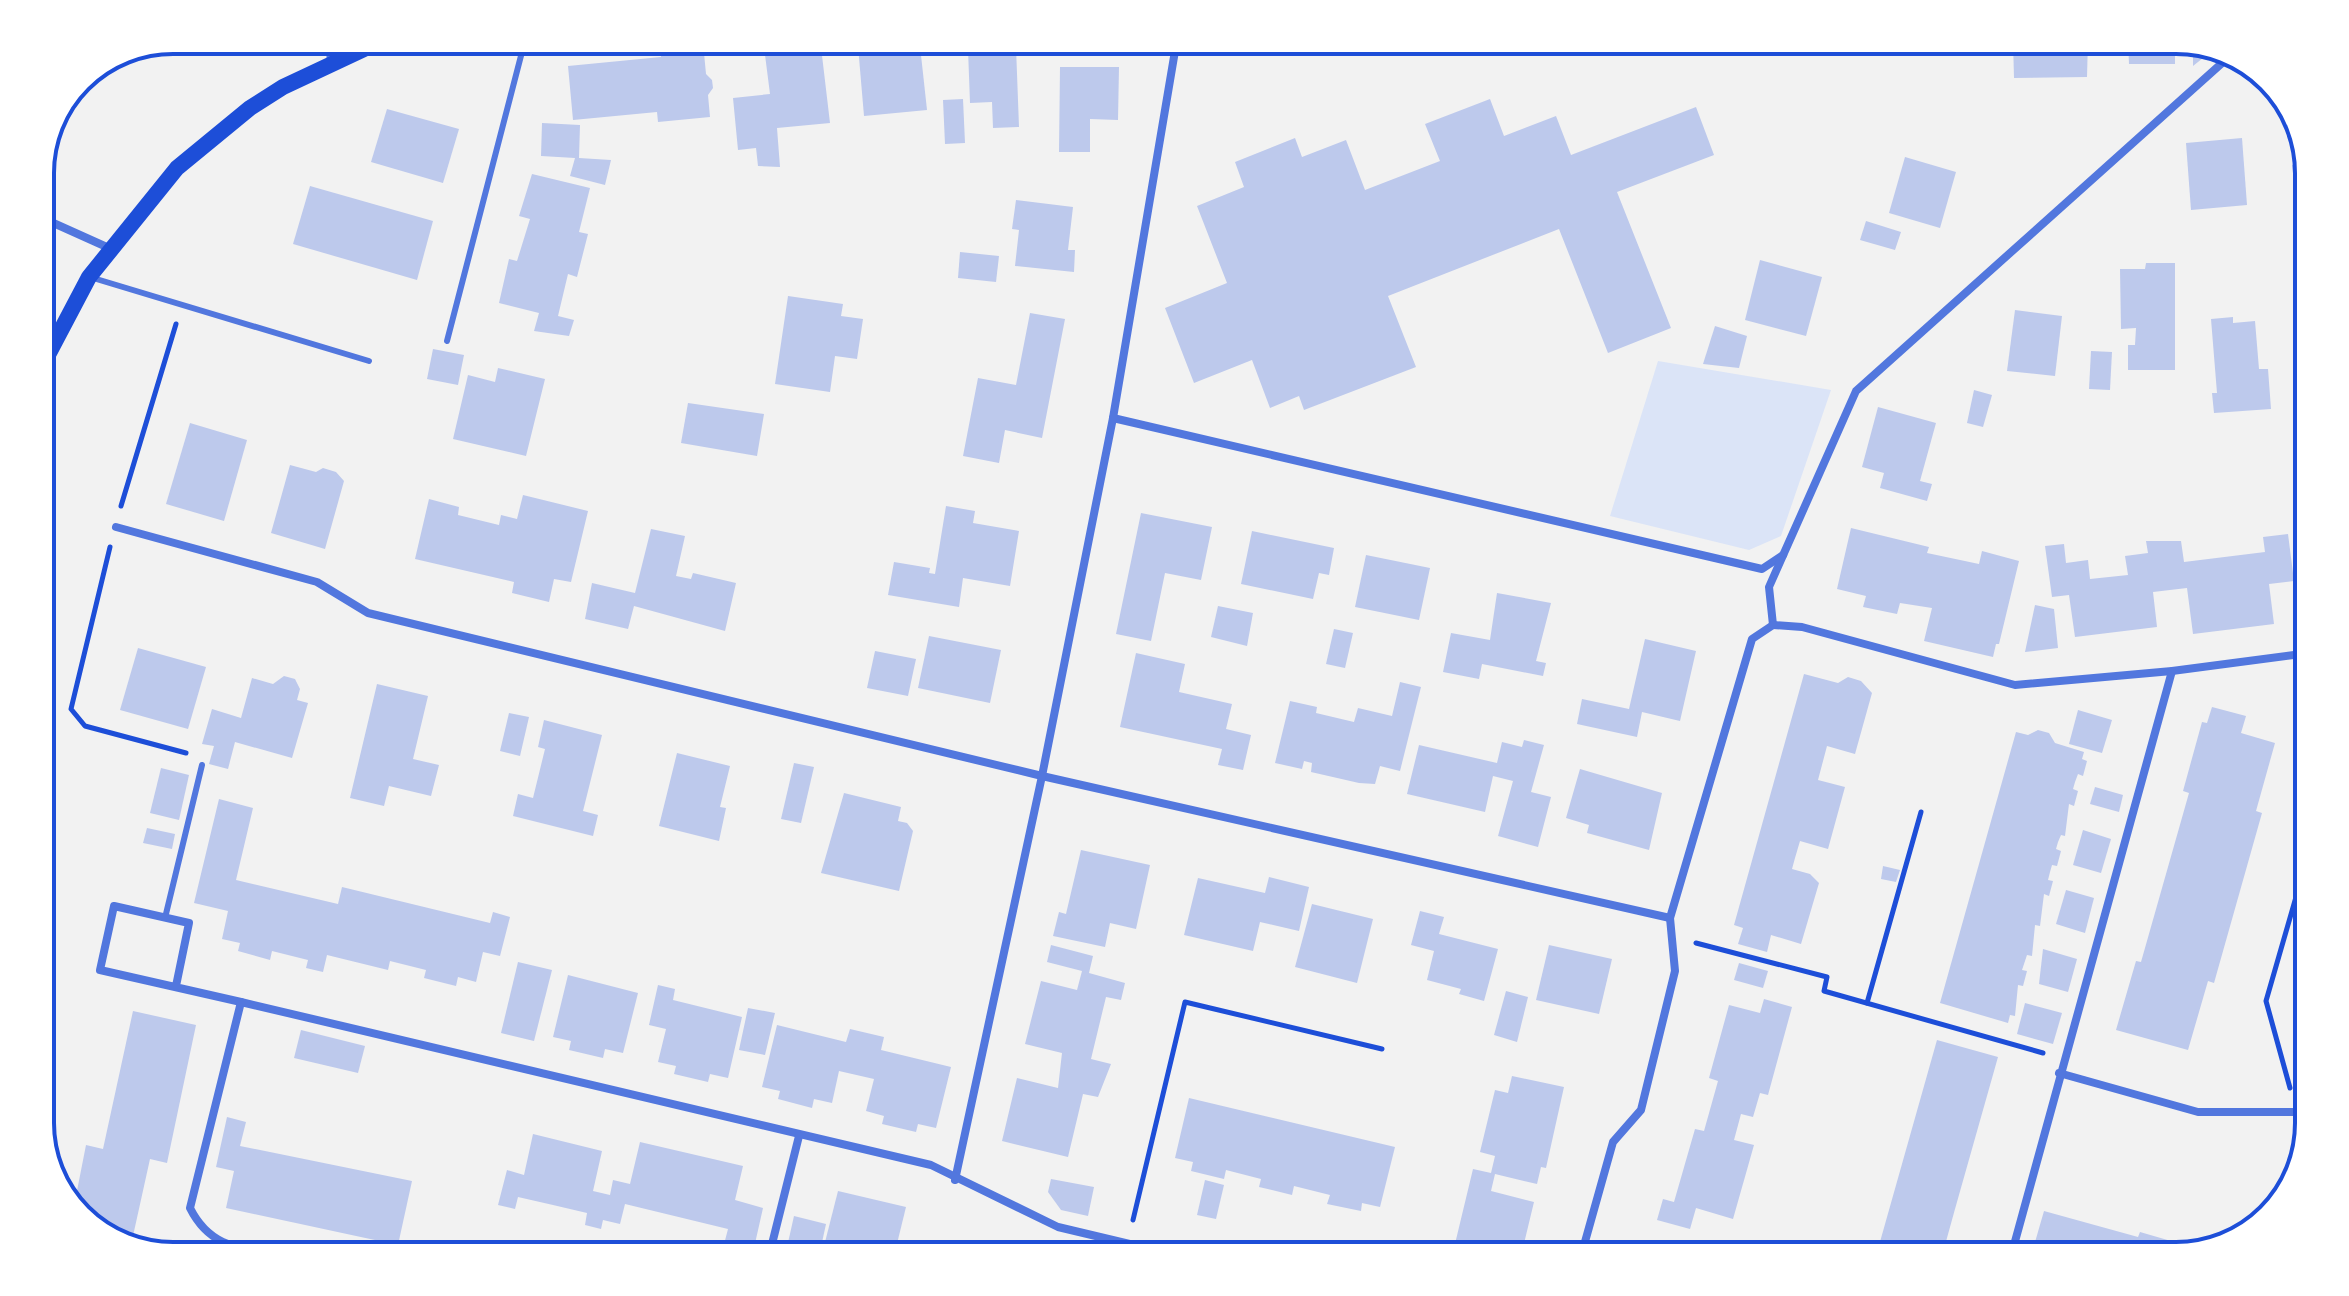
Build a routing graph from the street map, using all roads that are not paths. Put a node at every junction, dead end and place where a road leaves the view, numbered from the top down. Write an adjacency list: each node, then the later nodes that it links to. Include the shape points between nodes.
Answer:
1 (521, 54): 8 (lane)
2 (1174, 54): 11 (street)
3 (330, 56): 6 (main road, via 250,108 177,168)
4 (2222, 63): 13 (street, via 1856,391)
5 (54, 223): 6 (street)
6 (109, 248): 7 (main road)
7 (89, 277): 9 (main road); 10 (lane)
8 (447, 341)
9 (54, 343)
10 (369, 361)
11 (1113, 418): 13 (street, via 1762,569); 18 (street)
12 (116, 527): 18 (street, via 317,582 368,613)
13 (1784, 554): 14 (street, via 1769,587)
14 (1773, 625): 16 (street, via 1802,627 2015,685); 20 (street, via 1752,639)
15 (2295, 655): 16 (street)
16 (2172, 671): 23 (street)
17 (202, 765): 19 (lane)
18 (1042, 776): 20 (street); 26 (street)
19 (165, 918): 21 (street, via 189,923); 21 (street, via 114,906 100,970)
20 (1670, 918): 30 (street, via 1675,971 1641,1110 1613,1142)
21 (176, 986): 22 (street)
22 (241, 1002): 25 (street); 27 (street, via 190,1208)
23 (2059, 1073): 24 (street, via 2198,1112); 31 (street)
24 (2295, 1112)
25 (799, 1136): 26 (street, via 931,1165); 28 (street)
26 (955, 1180): 29 (street, via 1058,1227)
27 (216, 1242)
28 (772, 1242)
29 (1119, 1242)
30 (1586, 1242)
31 (2015, 1242)

